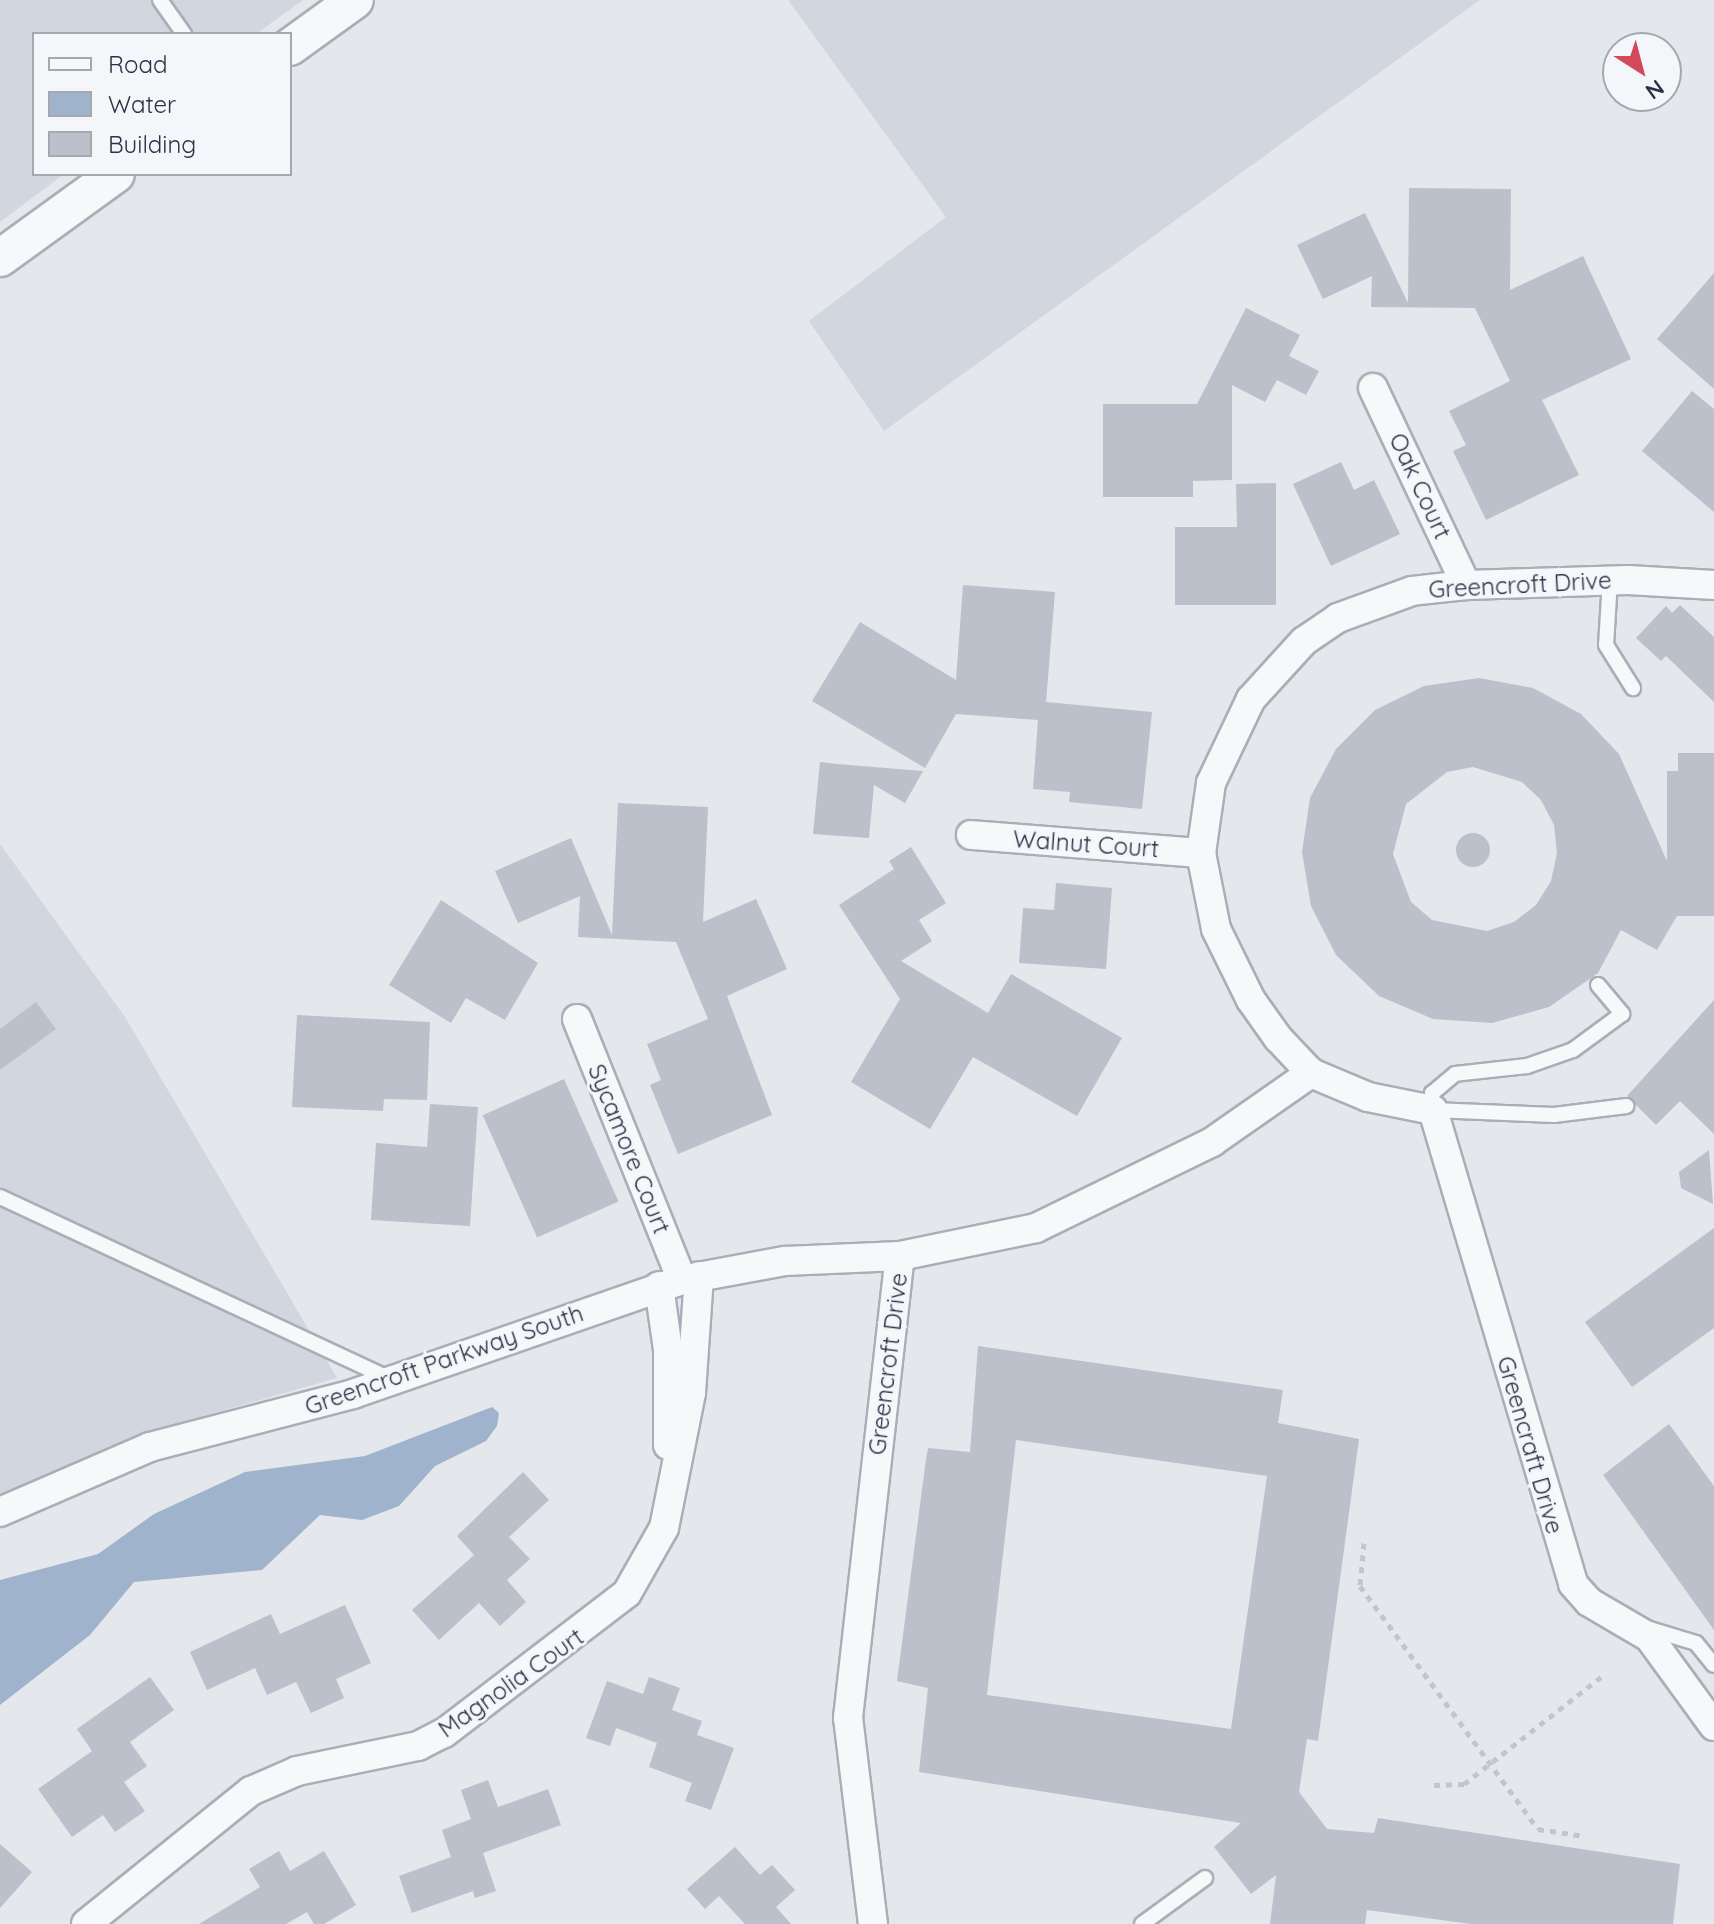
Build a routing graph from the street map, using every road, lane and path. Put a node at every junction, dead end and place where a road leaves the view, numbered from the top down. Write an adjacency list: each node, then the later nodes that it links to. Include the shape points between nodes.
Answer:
1 (160, 0): 3 (lane)
2 (355, 0): 4 (street)
3 (183, 32)
4 (292, 46)
5 (113, 176): 6 (street)
6 (0, 258)
7 (1373, 388): 9 (street, Oak Court)
8 (1610, 580): 9 (street, Greencroft Drive); 10 (street, Greencroft Drive); 11 (lane, via 1606,645)
9 (1466, 585): 13 (street, Greencroft Drive, via 1370,603 1307,638 1275,667 1227,740 1211,783)
10 (1714, 585)
11 (1633, 688)
12 (971, 835): 13 (street, Walnut Court)
13 (1201, 853): 16 (street, Greencroft Drive, via 1216,929 1233,966 1278,1038)
14 (1598, 985): 18 (lane, via 1622,1014 1573,1050 1527,1066 1455,1074 1432,1093)
15 (577, 1019): 21 (street, Sycamore Court)
16 (1311, 1073): 18 (street, Greencroft Drive, via 1368,1097); 20 (street, Greencroft Drive, via 1212,1142 1088,1206 1036,1228)
17 (1626, 1106): 18 (lane, via 1554,1115)
18 (1433, 1110): 26 (street, Greencraft Drive, via 1564,1560 1589,1602)
19 (0, 1197): 22 (lane)
20 (900, 1256): 21 (street, Greencroft Parkway South, via 785,1261); 35 (street, Greencroft Drive, via 848,1718)
21 (680, 1281): 22 (street, Greencroft Parkway South); 23 (street, Magnolia Court, via 668,1350); 23 (street, Magnolia Court, via 691,1393)
22 (395, 1381): 24 (street, Greencroft Parkway South, via 150,1447)
23 (669, 1491): 34 (street, Magnolia Court, via 653,1554 627,1593 466,1720 418,1746 297,1771 251,1791)
24 (0, 1512)
25 (1364, 1543): 30 (path, via 1360,1586)
26 (1632, 1625): 27 (lane, via 1696,1643); 29 (street, Greencraft Drive, via 1649,1637)
27 (1714, 1665)
28 (1601, 1677): 30 (path)
29 (1714, 1726)
30 (1491, 1765): 31 (path, via 1464,1784); 32 (path, via 1538,1829)
31 (1434, 1785)
32 (1583, 1836)
33 (1205, 1878): 36 (lane)
34 (86, 1924)
35 (873, 1924)
36 (1142, 1924)

